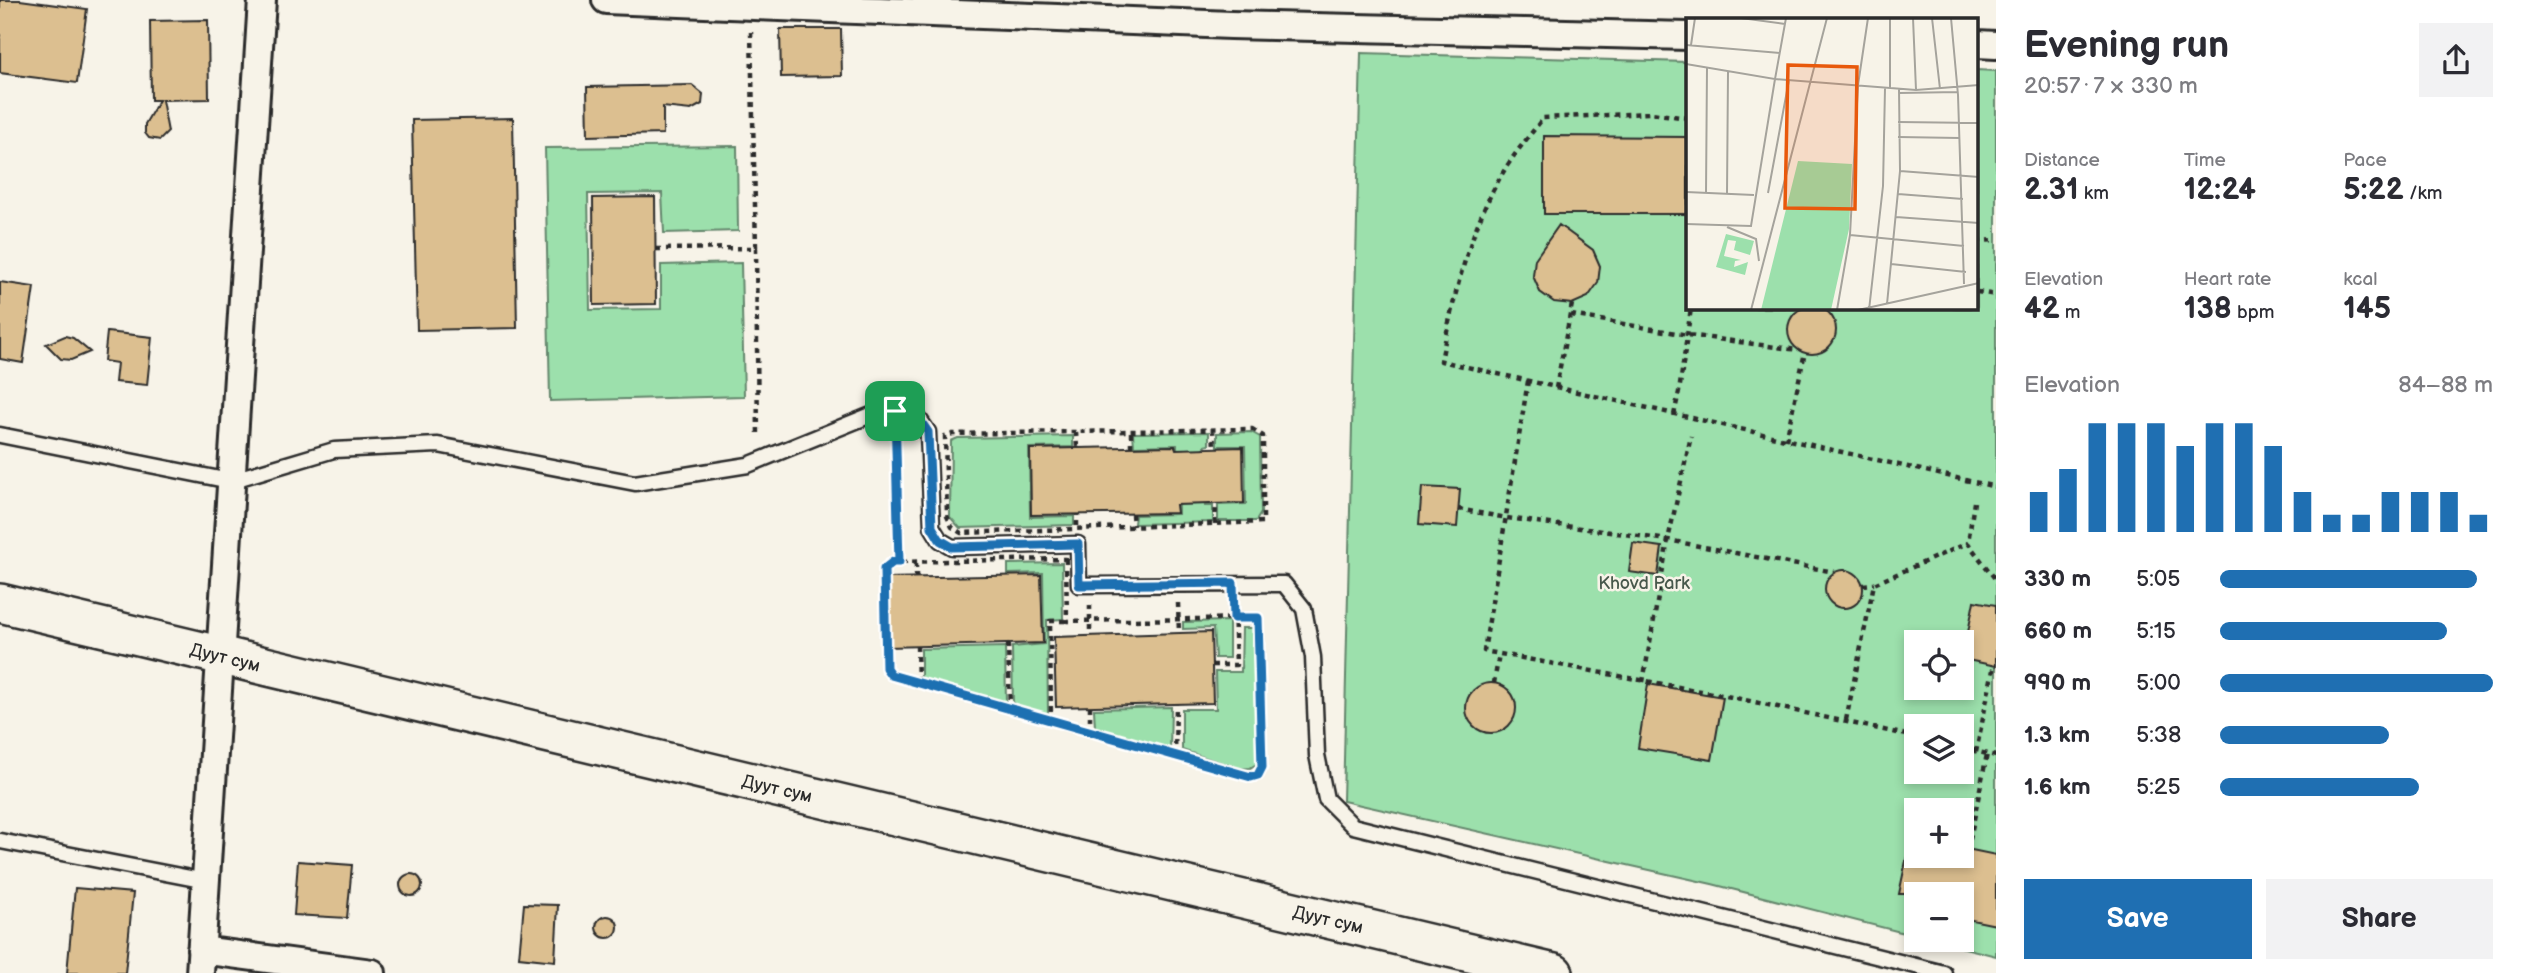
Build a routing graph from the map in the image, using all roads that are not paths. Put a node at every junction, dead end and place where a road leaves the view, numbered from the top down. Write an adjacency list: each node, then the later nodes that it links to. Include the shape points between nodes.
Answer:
1 (262, 0): 5 (street)
2 (606, 0): 3 (street, via 1231,25)
3 (1686, 36)
4 (0, 435): 5 (lane)
5 (230, 481): 7 (street); 13 (lane, via 334,450 438,445 635,483 748,465 876,413 917,416 928,432 932,527 940,540 952,547 1078,544 1079,585 1284,584 1304,609 1313,657 1317,755 1326,799 1353,826)
6 (0, 603): 7 (main road, Дуут сум)
7 (219, 657): 9 (street); 12 (main road, Дуут сум)
8 (0, 841): 9 (lane)
9 (206, 881): 10 (street)
10 (200, 962): 11 (street)
11 (372, 973)
12 (1554, 973)
13 (1944, 973)

